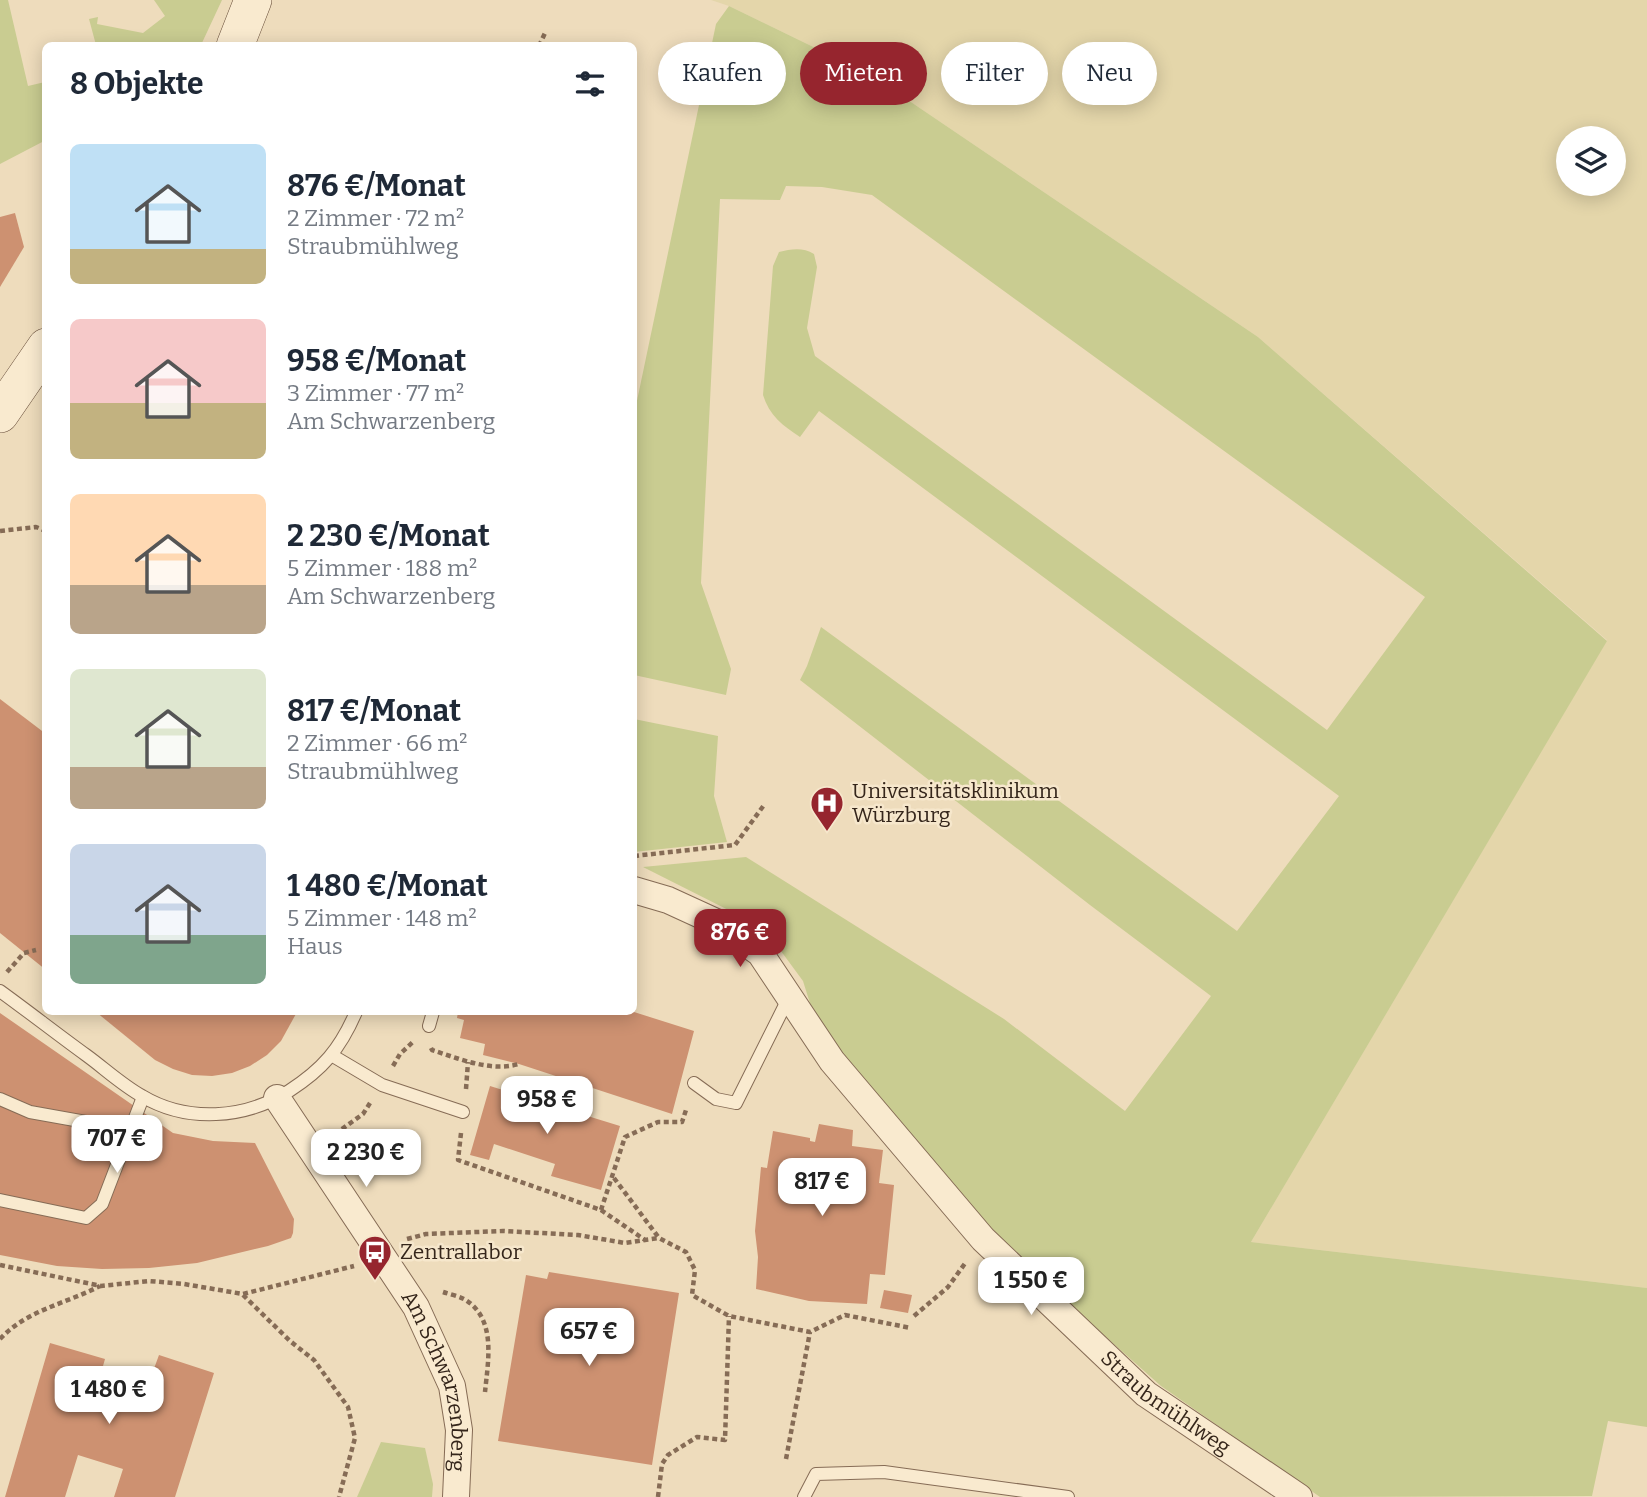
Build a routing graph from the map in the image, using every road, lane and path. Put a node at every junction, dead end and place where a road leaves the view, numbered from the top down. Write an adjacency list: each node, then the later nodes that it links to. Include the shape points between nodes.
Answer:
1 (253, 0): 3 (street)
2 (545, 33): 4 (path)
3 (237, 42)
4 (541, 42)
5 (42, 353): 6 (street)
6 (0, 414)
7 (42, 529): 8 (path)
8 (0, 531)
9 (764, 804): 10 (path, via 735,845)
10 (637, 856)
11 (637, 891): 15 (street, Straubmühlweg, via 716,922 760,954)
12 (36, 950): 13 (path, via 24,953)
13 (0, 980)
14 (0, 991): 24 (lane)
15 (789, 997): 22 (lane, via 736,1103 716,1099); 53 (street, Straubmühlweg, via 832,1061 983,1240 1146,1394)
16 (355, 1015): 19 (lane)
17 (432, 1015): 18 (lane)
18 (429, 1026): 20 (path, via 432,1050)
19 (333, 1056): 25 (lane); 27 (lane, via 382,1085)
20 (468, 1062): 21 (path, via 504,1068); 23 (path)
21 (519, 1064)
22 (694, 1083): 32 (path, via 682,1122 658,1122 625,1137)
23 (466, 1090)
24 (142, 1097): 25 (lane, via 207,1115 248,1110); 30 (lane)
25 (277, 1098): 37 (street, Am Schwarzenberg)
26 (0, 1099): 30 (lane, via 30,1112)
27 (463, 1112)
28 (363, 1114): 29 (path)
29 (348, 1124)
30 (128, 1133): 33 (lane, via 102,1204 86,1218)
31 (458, 1160): 34 (path)
32 (613, 1178): 34 (path); 35 (path)
33 (0, 1200)
34 (601, 1210): 36 (path)
35 (660, 1238): 36 (path); 42 (path, via 686,1252 695,1270 692,1295)
36 (645, 1240): 37 (path, via 625,1243 503,1231 426,1234 397,1240)
37 (382, 1256): 41 (path); 49 (street, Am Schwarzenberg, via 416,1307 452,1386 459,1430)
38 (0, 1265): 39 (path)
39 (101, 1286): 41 (path, via 149,1281); 46 (path, via 33,1313)
40 (948, 1287): 43 (path)
41 (243, 1294): 48 (path, via 314,1360 348,1407 355,1438)
42 (729, 1316): 45 (path); 50 (path, via 725,1440 697,1437 668,1455 662,1464)
43 (914, 1316)
44 (911, 1328): 45 (path, via 845,1315)
45 (810, 1332): 47 (path)
46 (0, 1339)
47 (786, 1458)
48 (339, 1497)
49 (456, 1497)
50 (659, 1497)
51 (804, 1497): 52 (lane, via 816,1474 884,1472)
52 (1068, 1497)
53 (1300, 1497)

